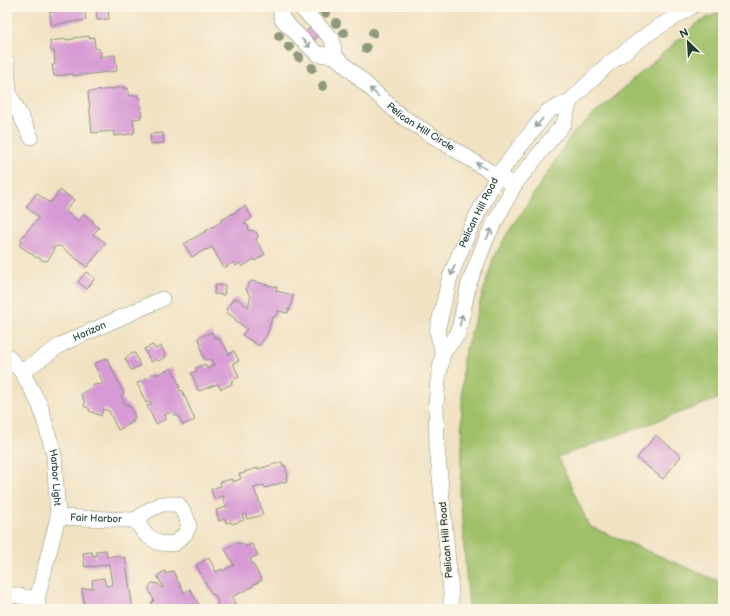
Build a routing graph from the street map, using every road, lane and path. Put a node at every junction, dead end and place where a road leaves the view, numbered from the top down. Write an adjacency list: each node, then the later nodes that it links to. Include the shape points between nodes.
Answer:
1 (692, 7): 6 (street, Pelican Hill Road, via 649,33 606,66)
2 (303, 10): 3 (street); 4 (street, via 332,39)
3 (284, 18): 4 (street, one-way to 4, via 316,54)
4 (335, 56): 8 (street, Pelican Hill Circle, one-way to 4, via 401,116)
5 (7, 63): 7 (street, via 10,94)
6 (570, 101): 8 (street, Pelican Hill Road, one-way to 8, via 548,111); 9 (street, Pelican Hill Road, via 564,123)
7 (30, 137)
8 (497, 176): 9 (street, Pelican Hill Circle); 11 (street, Pelican Hill Road, one-way to 11, via 468,233 450,277 437,330)
9 (515, 184): 11 (street, Pelican Hill Road, one-way to 9, via 458,334 469,283 487,237)
10 (162, 299): 13 (street, Horizon, via 62,344)
11 (443, 353): 18 (street, Pelican Hill Road, via 436,406 437,446)
12 (7, 356): 13 (street, Harbor Light)
13 (22, 372): 14 (street, Harbor Light, via 40,405 54,455)
14 (58, 517): 15 (street, Fair Harbor); 17 (street, Harbor Light)
15 (135, 520)
16 (7, 594): 17 (street)
17 (38, 604)
18 (451, 609)

